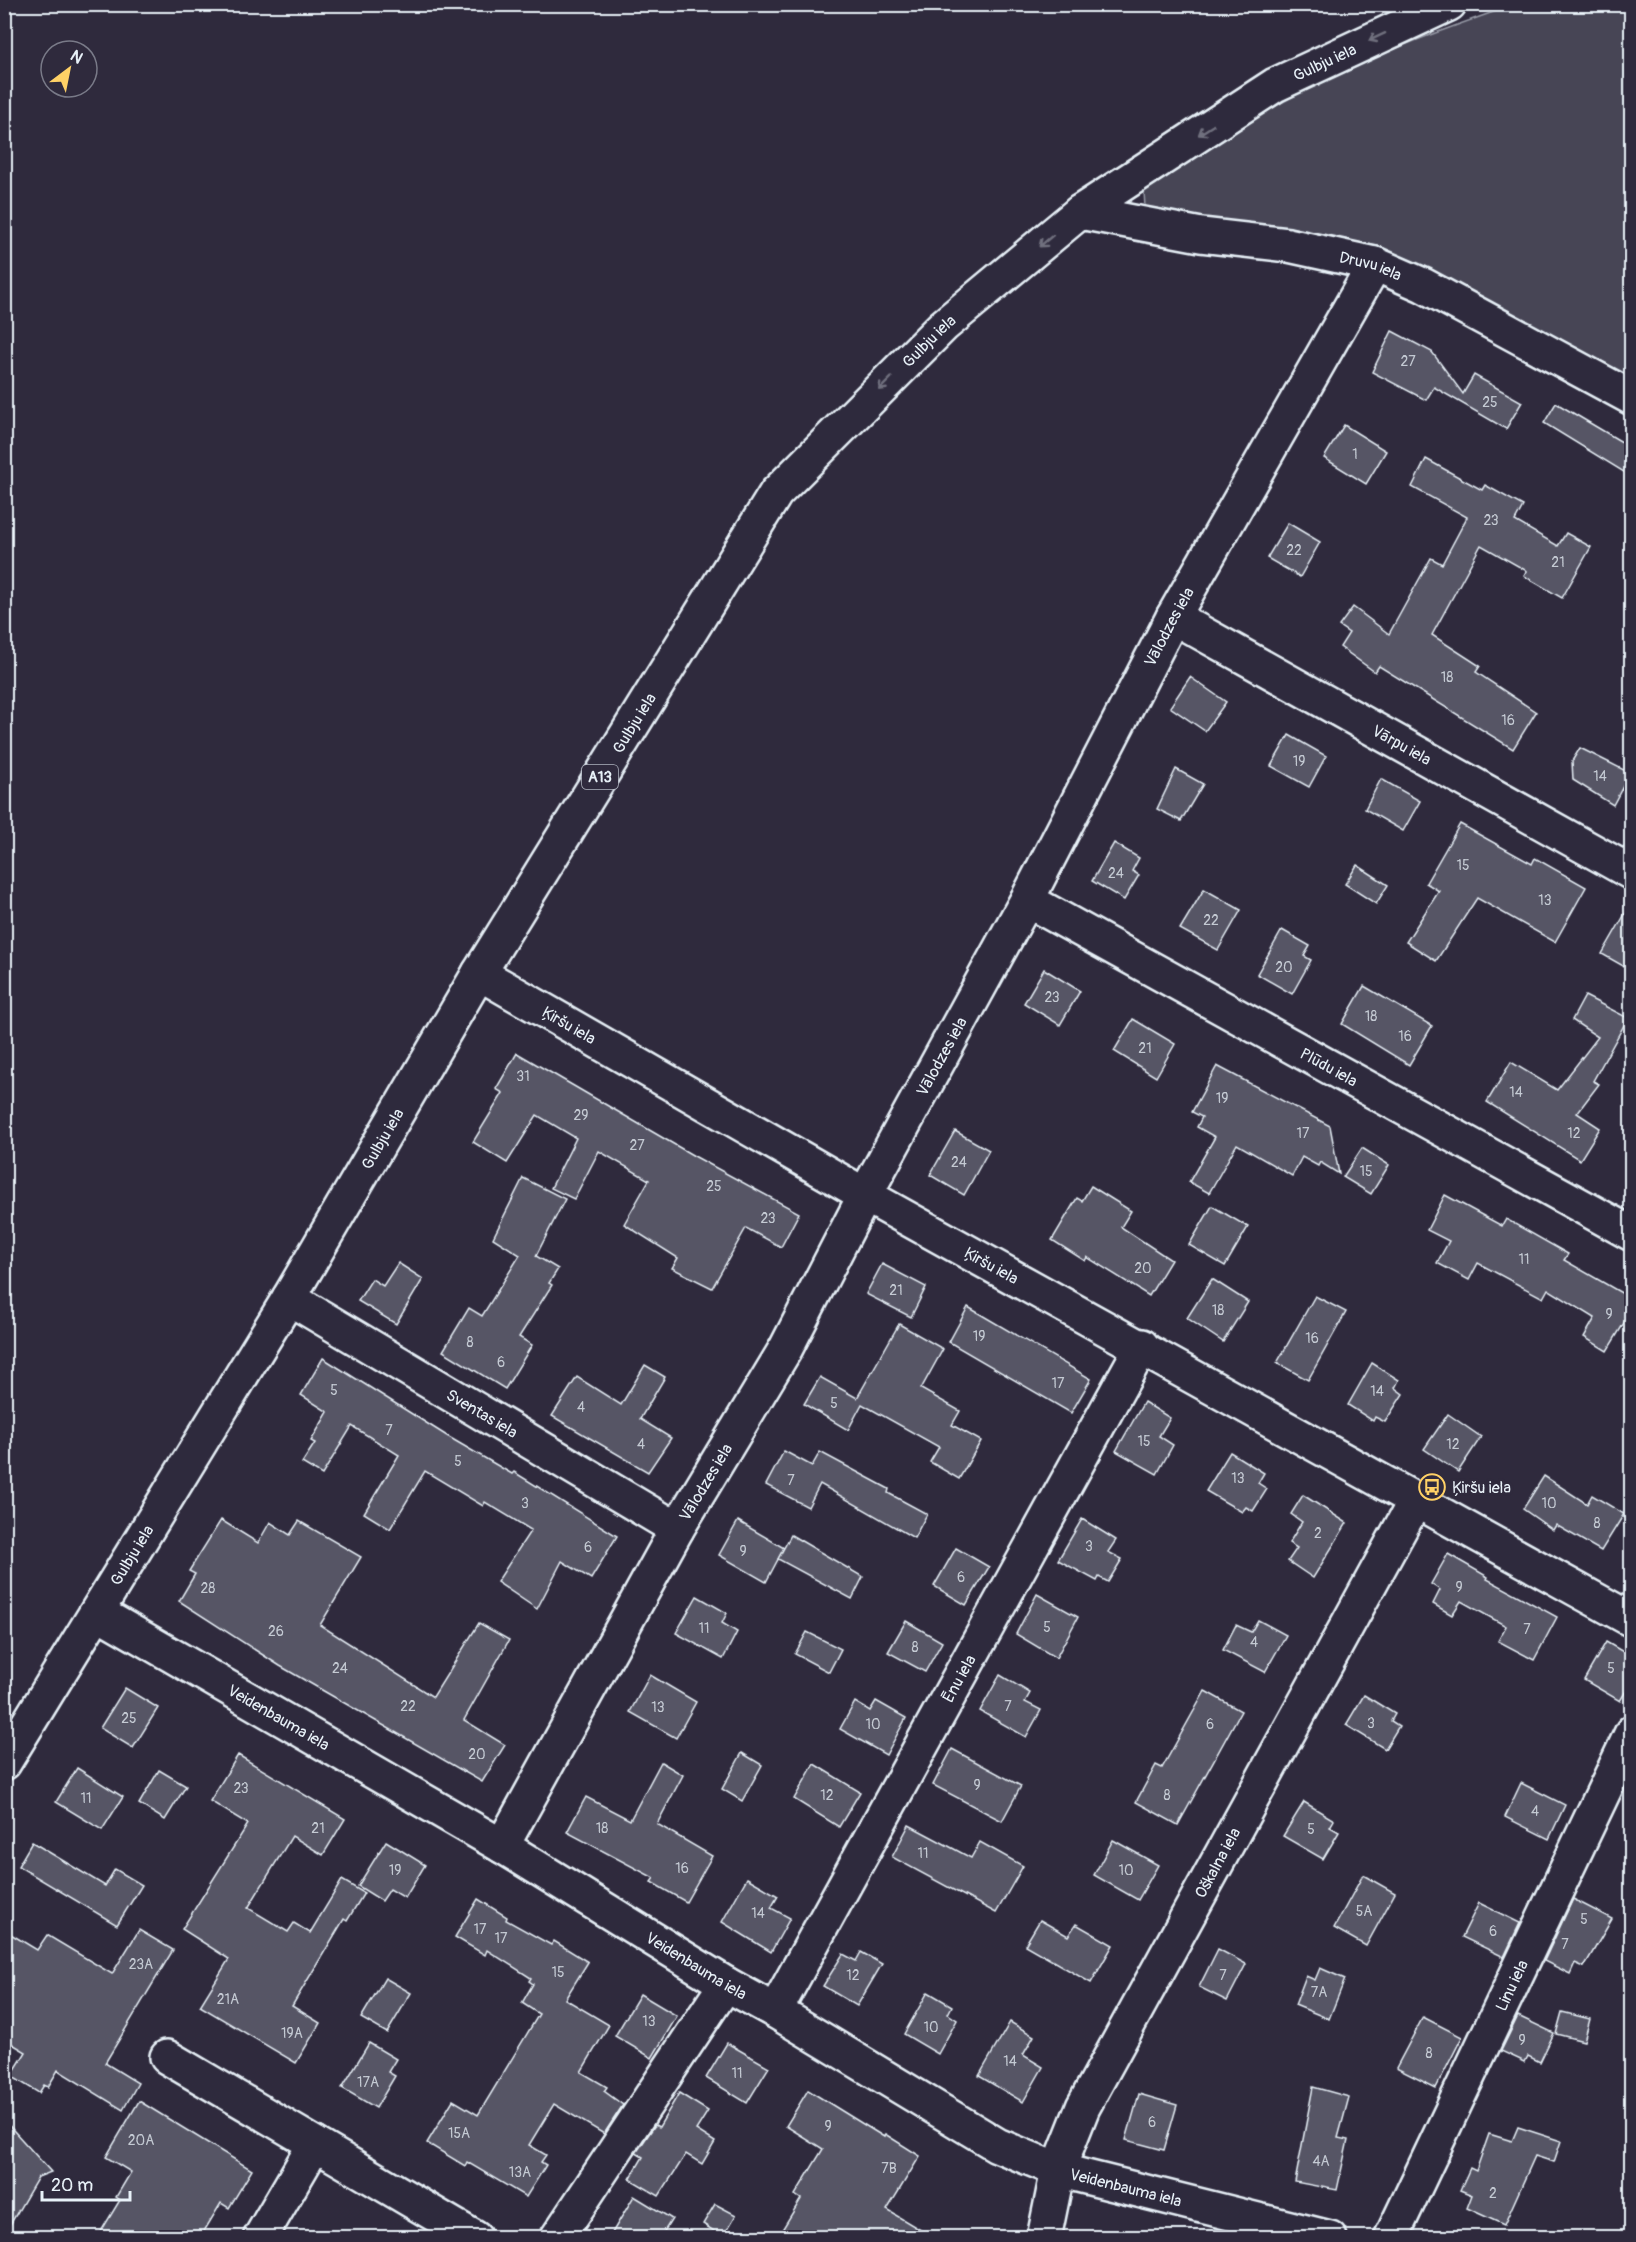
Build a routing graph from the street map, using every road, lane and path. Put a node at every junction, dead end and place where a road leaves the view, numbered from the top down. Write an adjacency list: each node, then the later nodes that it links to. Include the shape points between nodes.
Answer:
1 (1449, 4): 2 (street, Gulbju iela / A13, one-way to 2, via 1275,85)
2 (1080, 212): 3 (street, Druvu iela, via 1201,235 1288,245); 8 (street, Gulbju iela / A13, one-way to 8, via 942,326 776,493)
3 (1374, 264): 4 (street, Druvu iela, via 1423,285); 5 (street, Vālodzes iela)
4 (1632, 398)
5 (1173, 617): 6 (street, Vārpu iela); 7 (street, Vālodzes iela)
6 (1632, 873)
7 (1027, 900): 9 (street, Vālodzes iela); 10 (street, Plūdu iela)
8 (479, 973): 9 (street, Ķiršu iela); 11 (street, Gulbju iela / A13)
9 (865, 1195): 12 (street, Ķiršu iela); 14 (street, Vālodzes iela, via 786,1348)
10 (1632, 1234)
11 (289, 1298): 14 (street, Sventas iela); 15 (street, Gulbju iela / A13)
12 (1142, 1346): 13 (street, Ķiršu iela); 21 (street, Ēnu iela)
13 (1416, 1500): 16 (street, Ķiršu iela); 24 (street, Oškalna iela, via 1083,2107)
14 (677, 1529): 19 (street, Vālodzes iela)
15 (97, 1612): 18 (street, Gulbju iela / A13); 19 (street, Veidenbauma iela)
16 (1632, 1620)
17 (1632, 1732): 30 (street, Linu iela)
18 (4, 1763)
19 (502, 1846): 20 (street, Veidenbauma iela)
20 (726, 1984): 21 (street, Veidenbauma iela); 27 (street)
21 (775, 2011): 24 (street, Veidenbauma iela, via 997,2145)
22 (167, 2057): 23 (street)
23 (315, 2144): 25 (street); 26 (street)
24 (1058, 2170): 28 (street, Oškalna iela); 29 (street, Veidenbauma iela)
25 (260, 2238)
26 (475, 2238)
27 (557, 2238)
28 (1044, 2238)
29 (1330, 2238)
30 (1391, 2238)

